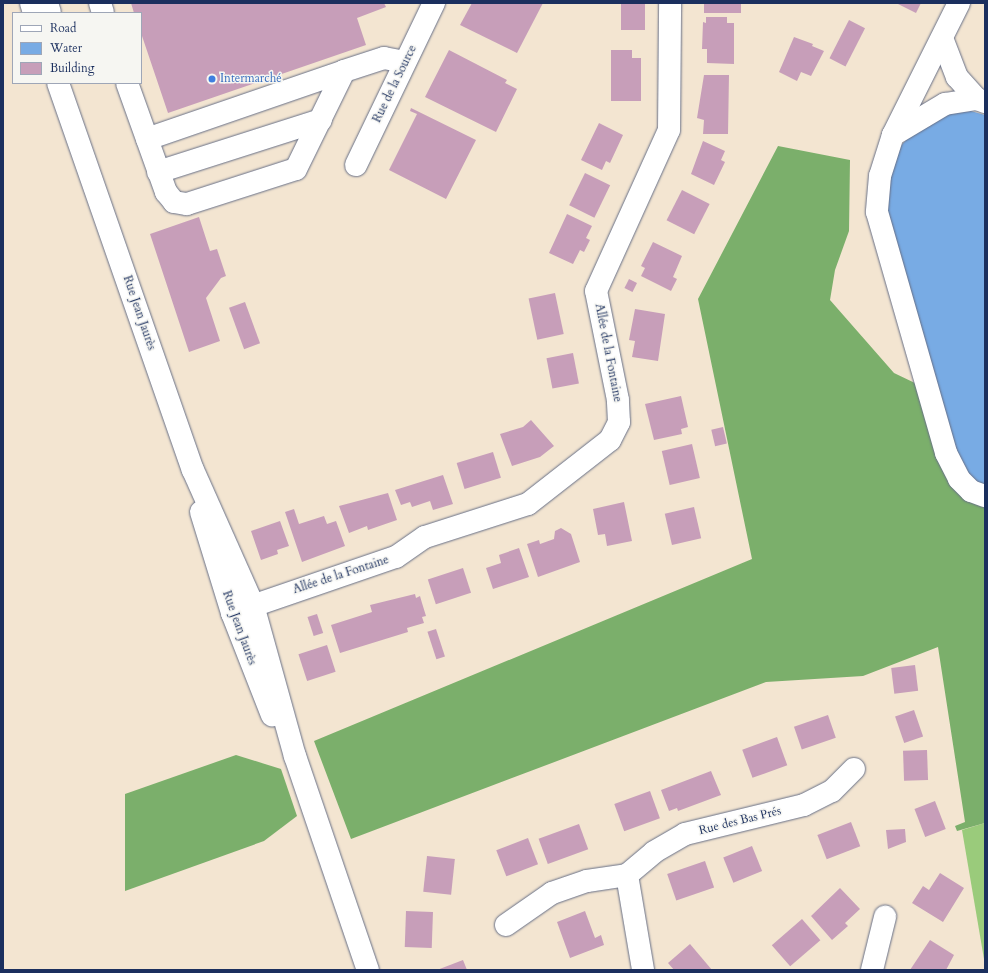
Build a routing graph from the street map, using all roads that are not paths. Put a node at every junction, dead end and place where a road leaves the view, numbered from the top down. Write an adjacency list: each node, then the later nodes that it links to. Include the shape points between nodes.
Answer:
1 (434, 3): 5 (street, Rue de la Source)
2 (670, 3): 19 (street, Allée de la Fontaine, via 669,130 596,291 618,400 619,422 610,440 528,504 425,537 396,558)
3 (959, 3): 4 (street)
4 (942, 38): 10 (street, via 957,77); 12 (street)
5 (405, 62): 6 (street, via 384,58); 15 (street, Rue de la Source)
6 (344, 71): 11 (street); 13 (street)
7 (58, 84): 14 (street, Rue Jean Jaurès)
8 (68, 84): 14 (street, Rue Jean Jaurès)
9 (128, 84): 13 (street)
10 (981, 101): 12 (street, via 945,104)
11 (321, 120): 16 (street); 16 (street, via 296,169 282,174 187,204 174,202)
12 (894, 135): 18 (street, via 880,176 877,212 946,453 959,479 971,491)
13 (147, 139): 16 (street)
14 (85, 157): 17 (street, Rue Jean Jaurès)
15 (356, 164)
16 (158, 172)
17 (193, 470): 19 (street, Rue Jean Jaurès); 20 (street, Rue Jean Jaurès, via 200,511)
18 (985, 496)
19 (253, 605): 20 (street, Allée de la Fontaine); 21 (street, Rue Jean Jaurès)
20 (232, 613): 21 (street, Rue Jean Jaurès, via 273,717)
21 (295, 756): 26 (street, Rue Jean Jaurès)
22 (854, 769): 23 (street, Rue des Bas Prés, via 832,791 804,805 685,834 654,852)
23 (628, 875): 25 (street, via 587,881 552,893); 27 (street)
24 (885, 917): 28 (street)
25 (506, 925)
26 (368, 970)
27 (643, 970)
28 (872, 970)

